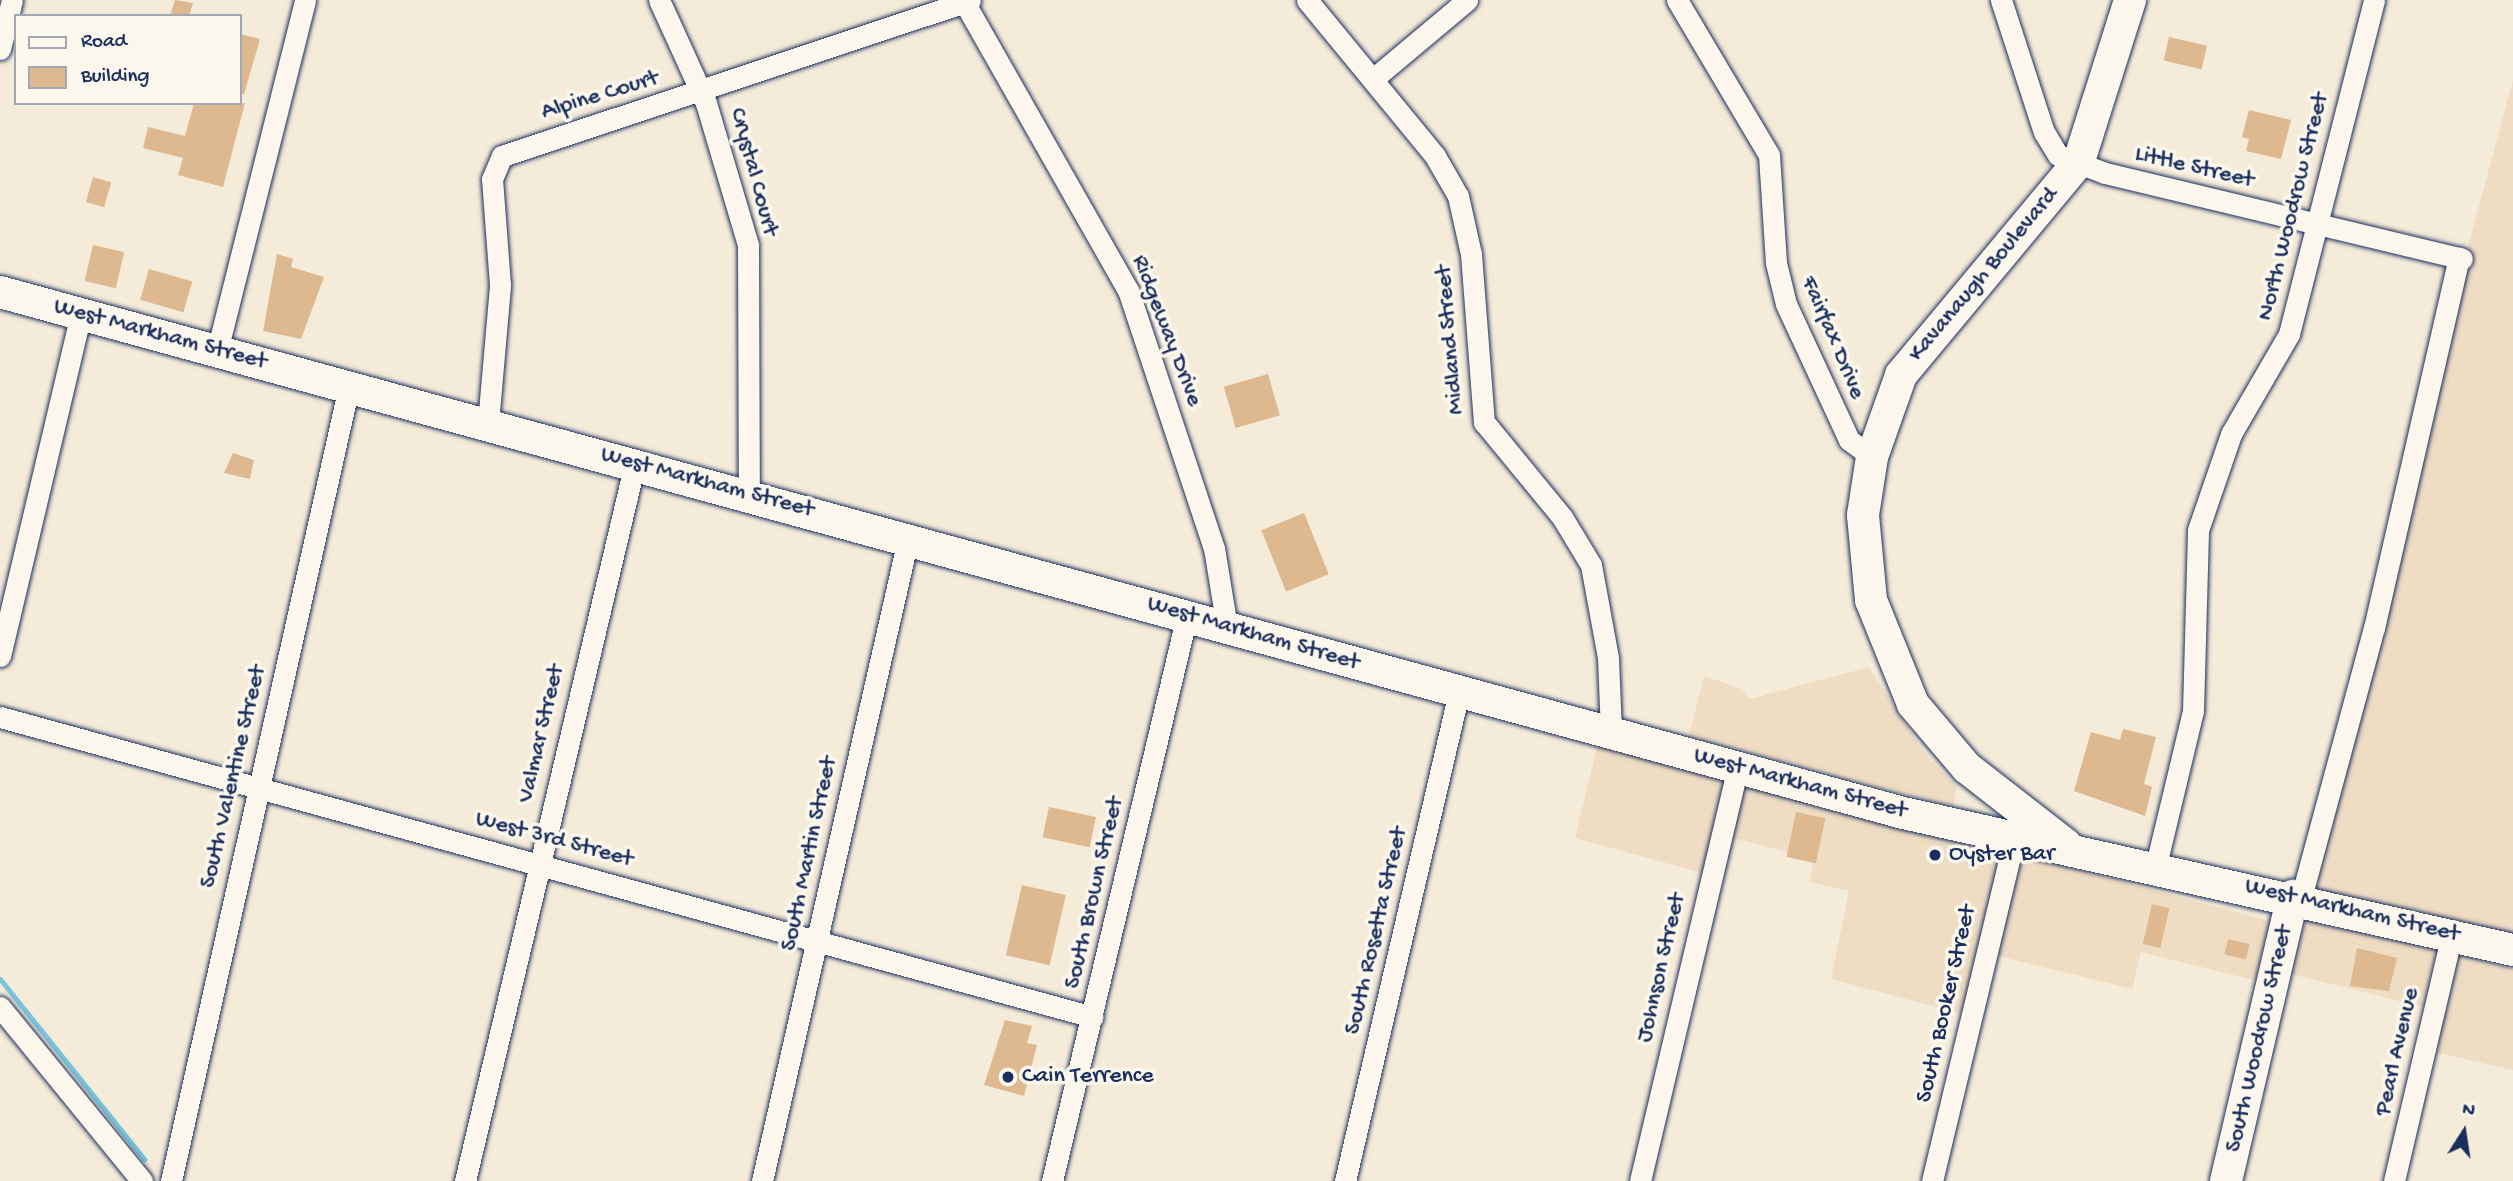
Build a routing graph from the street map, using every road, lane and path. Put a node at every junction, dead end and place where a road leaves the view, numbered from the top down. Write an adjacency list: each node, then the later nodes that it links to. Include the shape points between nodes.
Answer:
1 (12, 0): 11 (street)
2 (305, 0): 18 (street)
3 (659, 0): 13 (street, Crystal Court)
4 (1307, 0): 12 (street, Midland Street)
5 (1467, 0): 12 (street)
6 (1677, 0): 21 (street, Fairfax Drive, via 1769,155 1776,263 1786,304 1849,440)
7 (2001, 0): 14 (street, Little Street, via 2044,132 2058,155)
8 (2130, 0): 14 (main road, Kavanaugh Boulevard)
9 (2374, 0): 15 (street, North Woodrow Street)
10 (966, 1): 13 (street, Alpine Court); 26 (street, Ridgeway Drive, via 1128,290 1214,548)
11 (0, 49)
12 (1373, 79): 30 (street, Midland Street, via 1458,195 1471,254 1484,422 1562,517 1591,565 1608,658)
13 (702, 93): 20 (street, Alpine Court, via 511,150 498,161 492,179 500,285); 23 (street, Crystal Court, via 748,245)
14 (2079, 161): 15 (street, Little Street, via 2105,173); 21 (main road, Kavanaugh Boulevard, via 1914,353)
15 (2317, 224): 36 (street, North Woodrow Street, via 2289,334 2227,442 2198,530 2193,711); 37 (street, Little Street, via 2460,258 2374,628)
16 (0, 292): 17 (main road, West Markham Street)
17 (81, 314): 18 (main road, West Markham Street); 27 (street)
18 (217, 351): 19 (main road, West Markham Street)
19 (349, 386): 20 (main road, West Markham Street); 32 (street, South Valentine Street)
20 (488, 423): 22 (main road, West Markham Street)
21 (1872, 457): 34 (main road, Kavanaugh Boulevard, via 1865,557 1876,620 1898,679 1967,768)
22 (635, 463): 23 (main road, West Markham Street); 35 (street, Valmar Street)
23 (750, 494): 24 (main road, West Markham Street)
24 (908, 539): 25 (main road, West Markham Street); 39 (street, South Martin Street)
25 (1187, 615): 26 (main road, West Markham Street); 42 (street, South Brown Street)
26 (1227, 627): 28 (main road, West Markham Street)
27 (0, 656)
28 (1459, 692): 30 (main road, West Markham Street); 48 (street, South Rosetta Street)
29 (0, 717): 32 (street, West 3rd Street)
30 (1611, 733): 31 (main road, West Markham Street)
31 (1738, 767): 33 (main road, West Markham Street); 49 (street, Johnson Street)
32 (258, 788): 35 (street, West 3rd Street); 45 (street, South Valentine Street)
33 (2014, 840): 34 (main road, West Markham Street); 50 (street, South Booker Street)
34 (2076, 851): 36 (main road, West Markham Street)
35 (539, 865): 39 (street, West 3rd Street); 46 (street, Valmar Street)
36 (2156, 865): 37 (main road, West Markham Street)
37 (2297, 897): 38 (main road, West Markham Street); 51 (main road, South Woodrow Street)
38 (2452, 934): 40 (main road, West Markham Street); 52 (street, Pearl Avenue)
39 (818, 943): 42 (street, West 3rd Street); 47 (street, South Martin Street)
40 (2513, 950)
41 (0, 1007): 44 (street)
42 (1093, 1017): 43 (street, South Brown Street)
43 (1059, 1180)
44 (142, 1181)
45 (171, 1181)
46 (466, 1181)
47 (762, 1181)
48 (1345, 1181)
49 (1640, 1181)
50 (1932, 1181)
51 (2226, 1181)
52 (2394, 1181)

